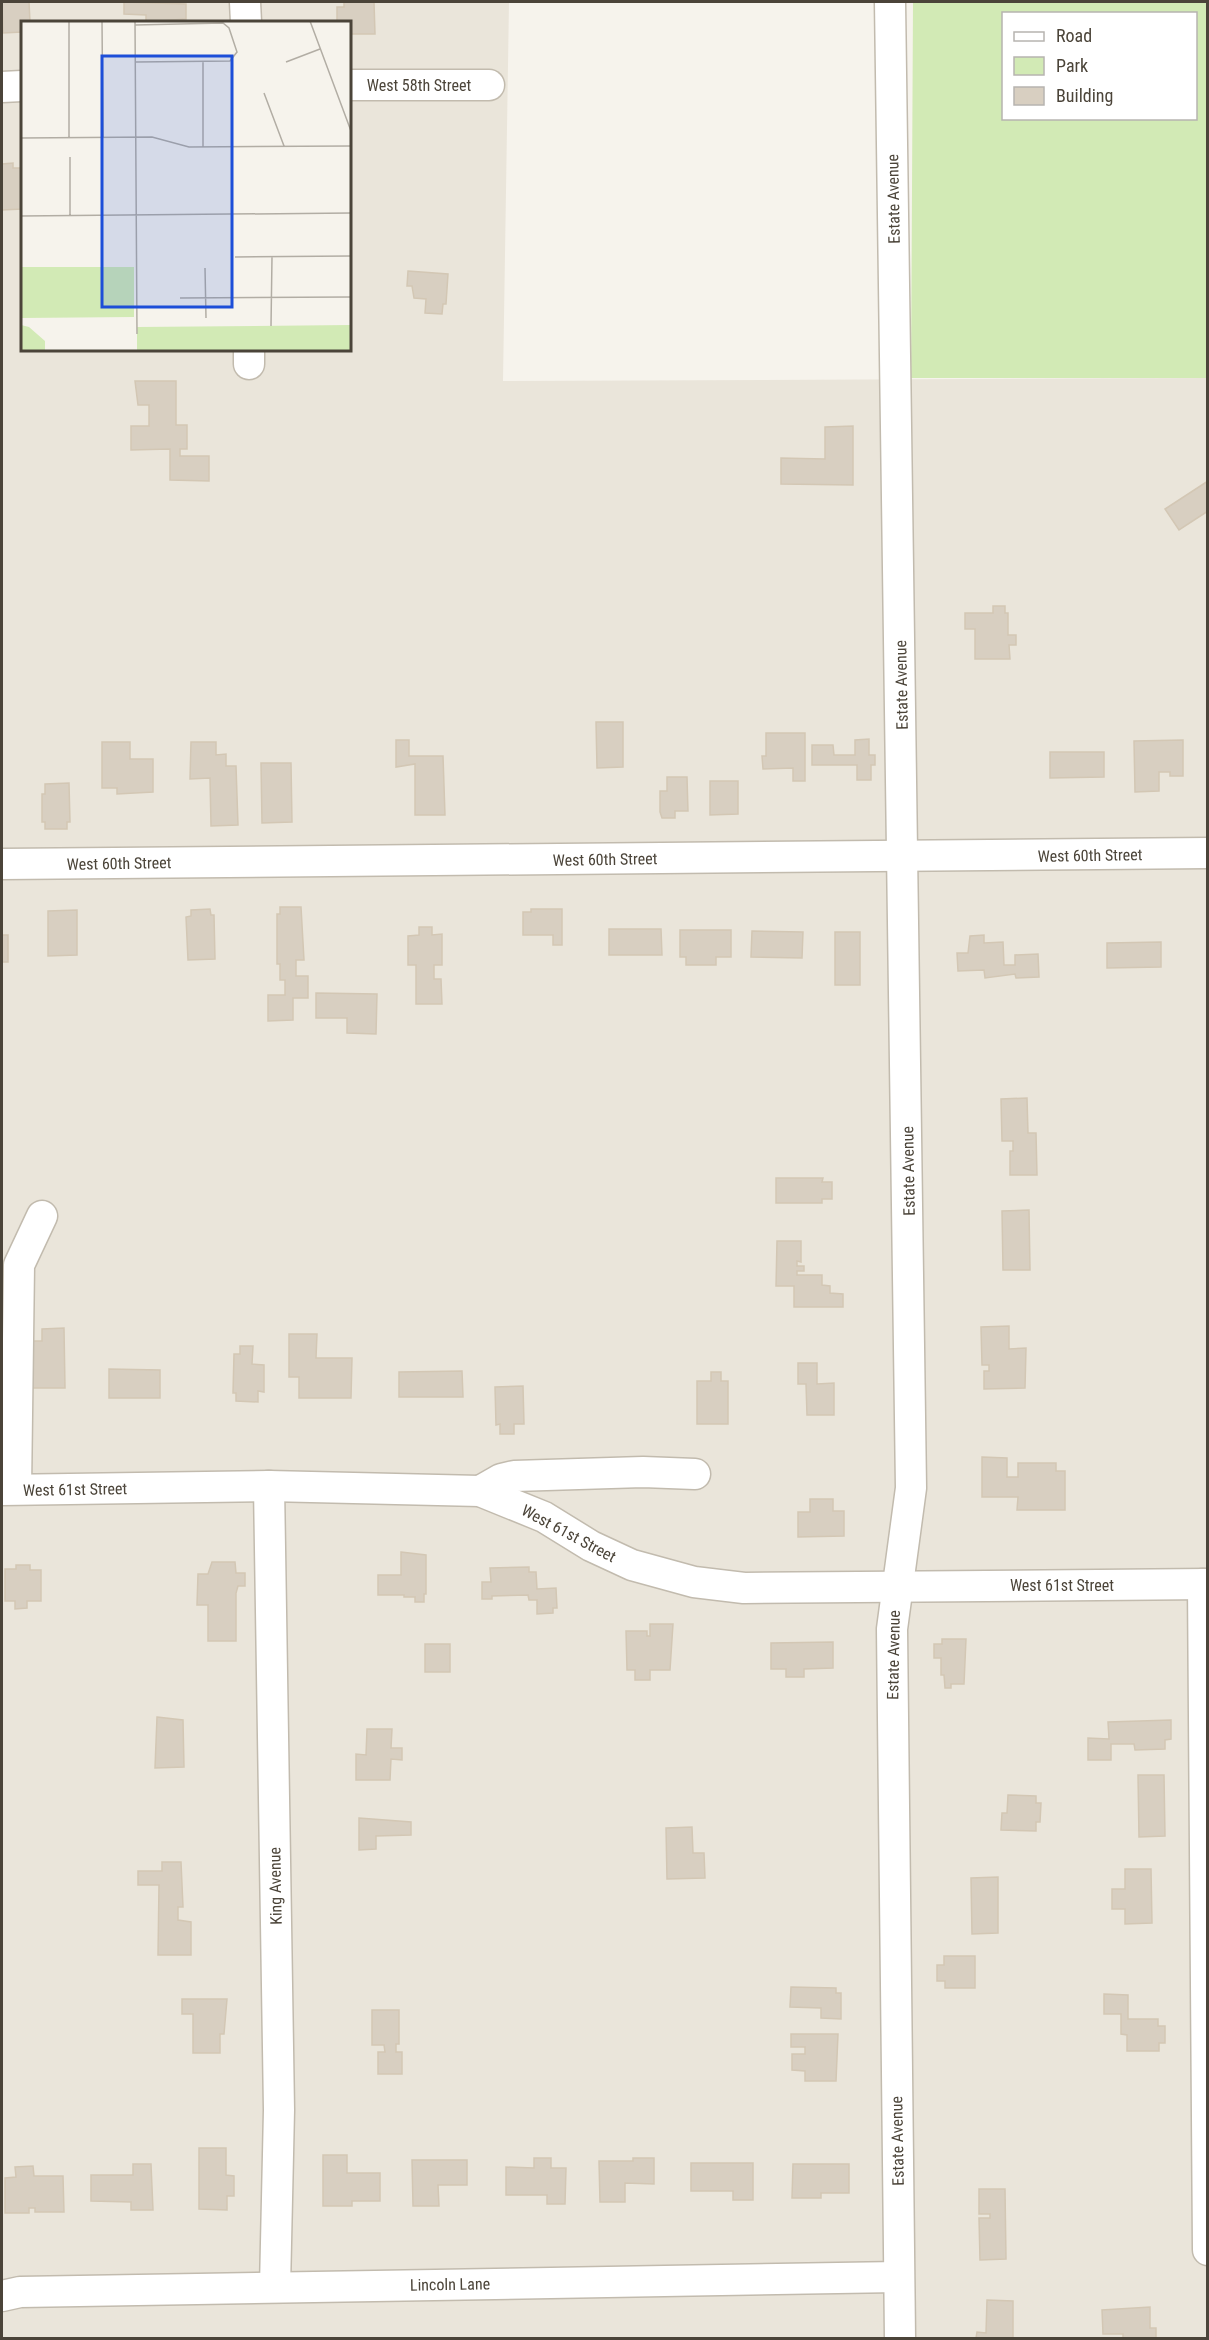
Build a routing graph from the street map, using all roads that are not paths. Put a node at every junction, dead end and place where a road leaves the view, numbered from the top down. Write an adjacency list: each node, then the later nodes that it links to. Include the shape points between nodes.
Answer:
1 (245, 2): 3 (street)
2 (890, 2): 9 (street, Estate Avenue)
3 (246, 21)
4 (351, 85): 5 (street, West 58th Street)
5 (489, 85)
6 (21, 86): 7 (street)
7 (2, 87)
8 (1208, 853): 9 (street, West 60th Street)
9 (904, 856): 10 (street, West 60th Street); 17 (street, Estate Avenue, via 911,1488)
10 (2, 864)
11 (42, 1216): 14 (street, via 19,1265)
12 (694, 1474): 15 (street, via 514,1476)
13 (269, 1486): 14 (street, West 61st Street); 15 (street, West 61st Street); 20 (street, King Avenue, via 279,2110)
14 (9, 1490)
15 (480, 1491): 17 (street, West 61st Street, via 544,1517 614,1557 677,1579 744,1588)
16 (1205, 1584): 17 (street, West 61st Street); 18 (street)
17 (897, 1586): 19 (street, Estate Avenue, via 892,1629)
18 (1208, 2250)
19 (898, 2277): 20 (street, Lincoln Lane); 22 (street, Estate Avenue)
20 (275, 2287): 21 (street, Lincoln Lane, via 20,2292)
21 (2, 2296)
22 (900, 2338)

